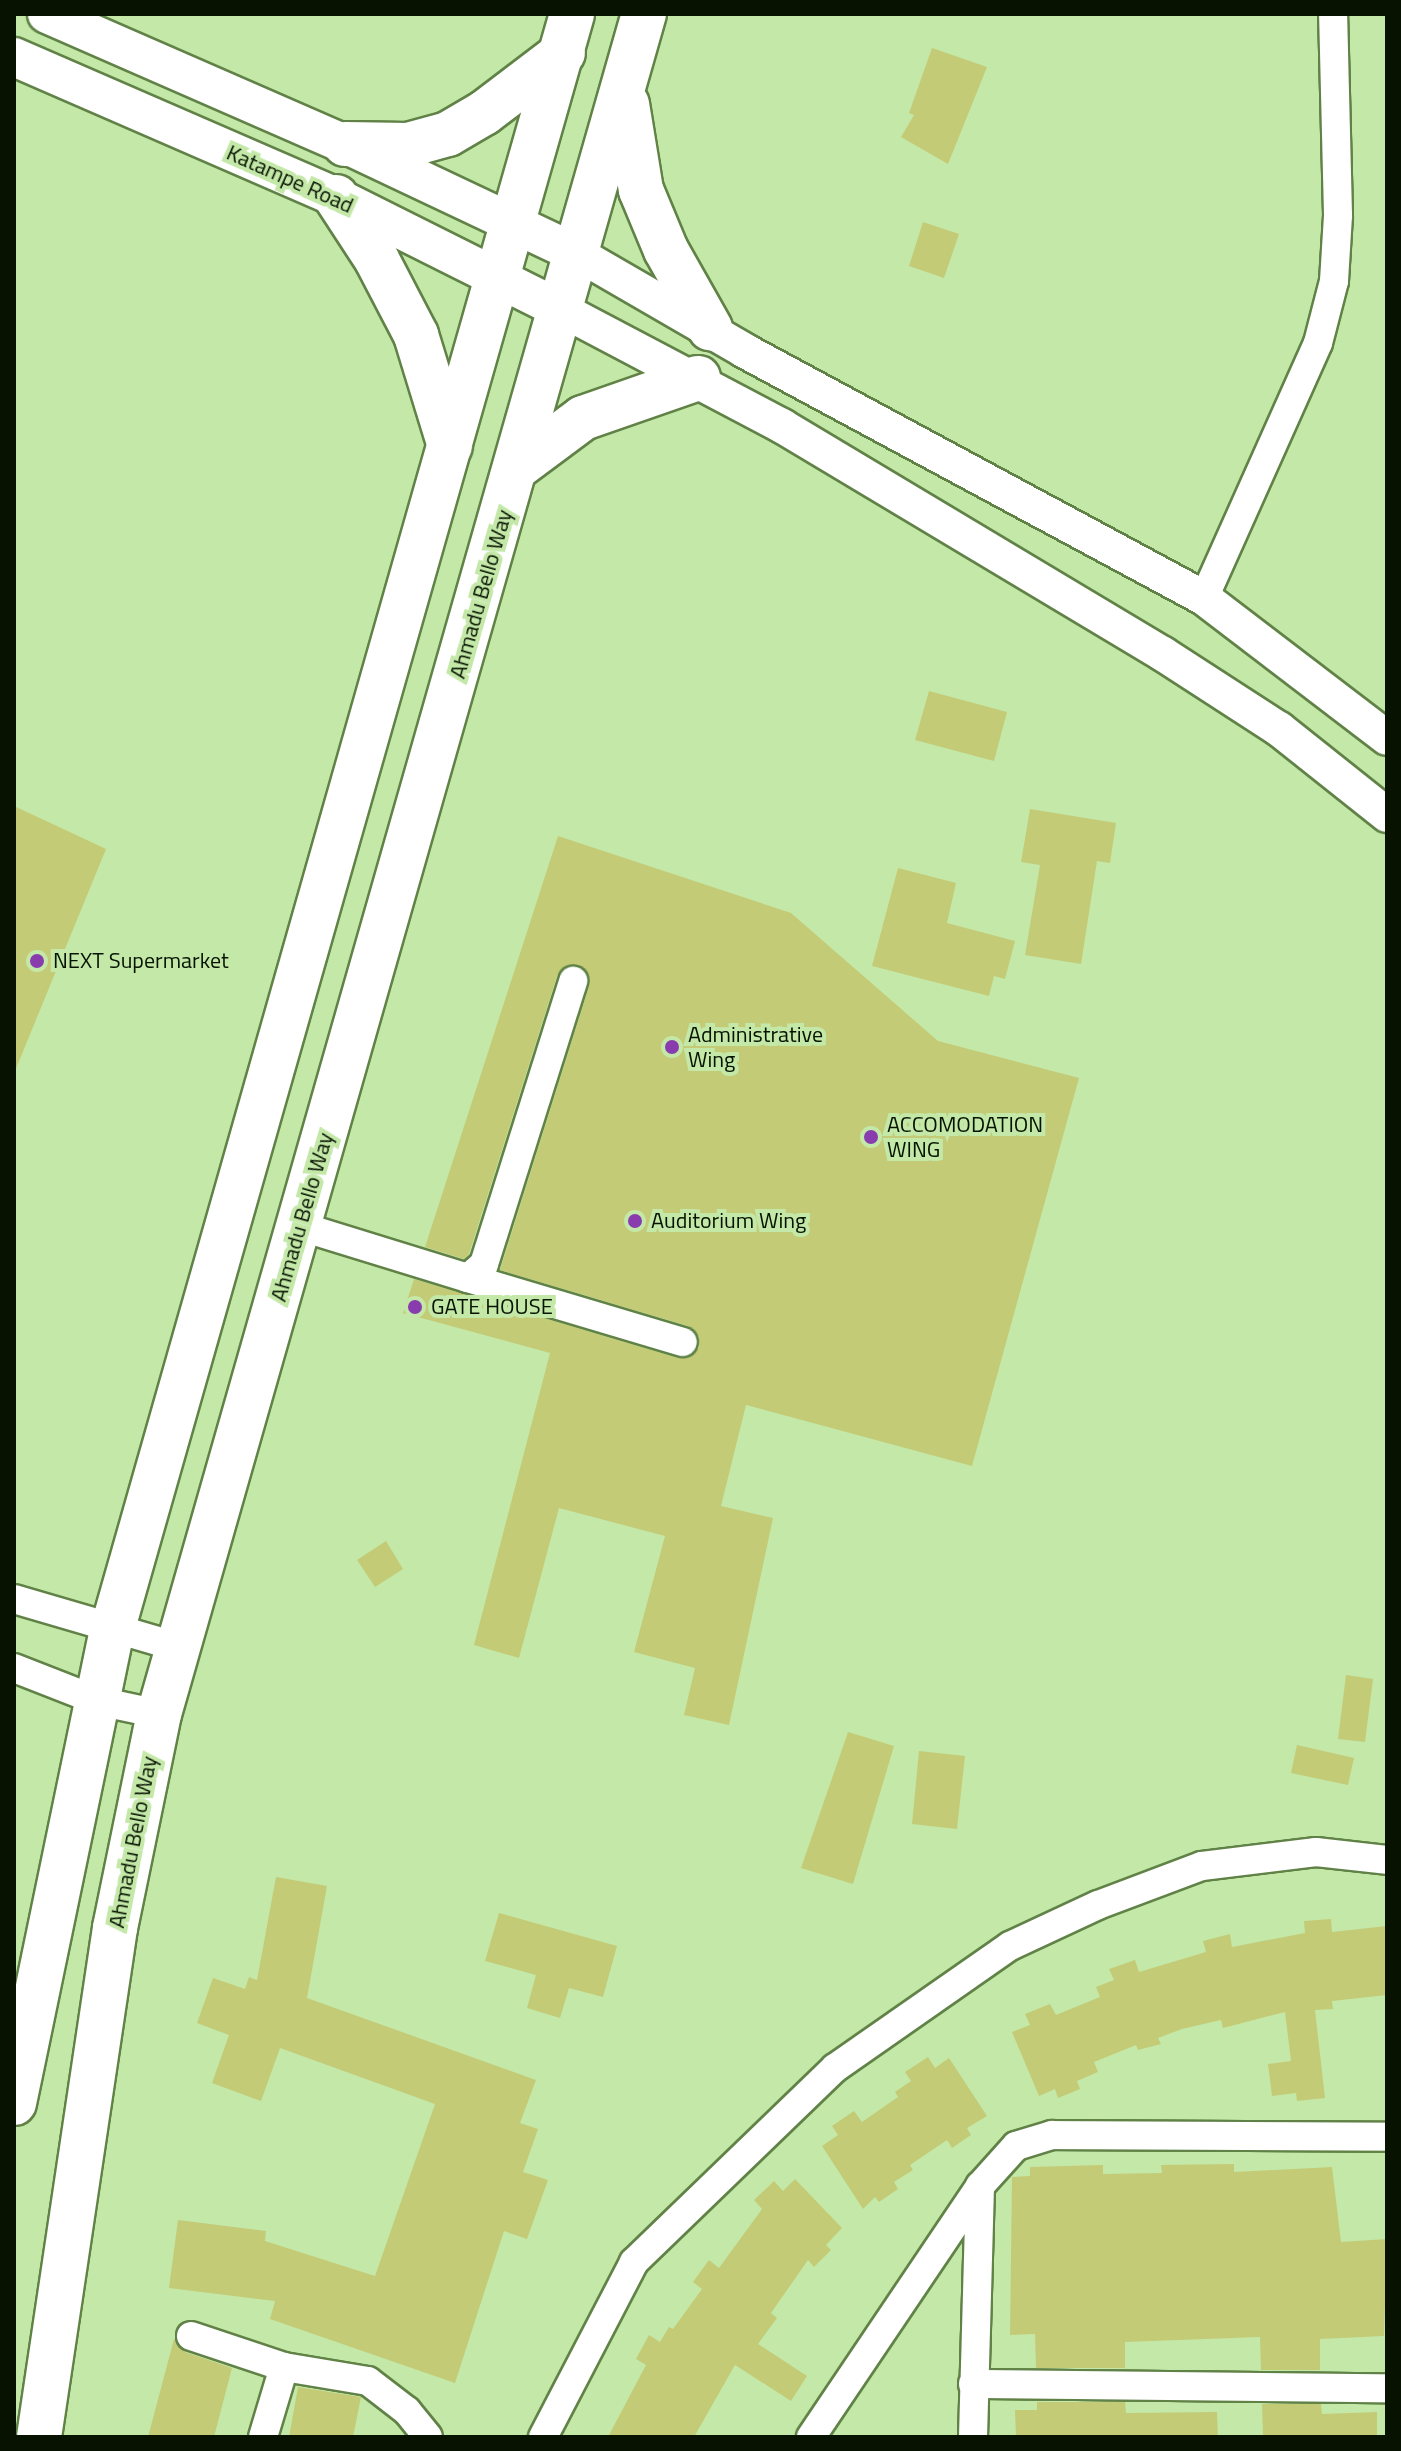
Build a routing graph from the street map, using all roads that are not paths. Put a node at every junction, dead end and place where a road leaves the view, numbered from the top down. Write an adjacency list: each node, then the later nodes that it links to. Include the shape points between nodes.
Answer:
1 (47, 14): 7 (main road)
2 (644, 14): 6 (main road, Ahmadu Bello Way)
3 (1333, 14): 17 (street, via 1334,281 1318,343)
4 (568, 34): 7 (main road, via 448,134 408,145); 9 (main road)
5 (14, 57): 8 (main road, Katampe Road)
6 (625, 92): 10 (main road, Ahmadu Bello Way); 13 (main road, via 641,190 666,250)
7 (345, 144): 9 (main road)
8 (336, 197): 11 (main road, Katampe Road); 15 (main road, via 416,335)
9 (514, 225): 10 (main road); 11 (main road)
10 (578, 254): 12 (main road, Ahmadu Bello Way); 13 (street)
11 (497, 281): 12 (main road, Katampe Road); 15 (main road)
12 (562, 310): 14 (street); 16 (main road, Ahmadu Bello Way)
13 (710, 328): 17 (street)
14 (698, 378): 16 (main road, via 583,418); 19 (street, via 1163,654 1279,729)
15 (450, 446): 25 (main road)
16 (517, 467): 21 (main road, Ahmadu Bello Way)
17 (1204, 598): 18 (street)
18 (1387, 738)
19 (1387, 815)
20 (573, 981): 22 (street, via 484,1264)
21 (299, 1226): 22 (street); 26 (main road, Ahmadu Bello Way)
22 (468, 1278): 23 (street)
23 (683, 1342)
24 (14, 1599): 25 (street)
25 (112, 1631): 26 (street); 28 (main road)
26 (178, 1647): 29 (main road, Ahmadu Bello Way)
27 (14, 1668): 28 (street)
28 (98, 1701): 29 (street); 31 (main road)
29 (159, 1714): 39 (main road, Ahmadu Bello Way, via 115,1928)
30 (1387, 1860): 42 (street, via 1316,1852 1202,1866 1010,1946 835,2068 634,2262)
31 (14, 2103)
32 (1387, 2137): 33 (street, via 1052,2135 1016,2146)
33 (980, 2186): 36 (street); 43 (street)
34 (191, 2336): 35 (street)
35 (284, 2367): 38 (street, via 368,2381); 40 (street)
36 (973, 2384): 37 (street); 44 (street)
37 (1387, 2388)
38 (403, 2424): 41 (street)
39 (39, 2437)
40 (263, 2437)
41 (428, 2437)
42 (543, 2437)
43 (811, 2437)
44 (973, 2437)

